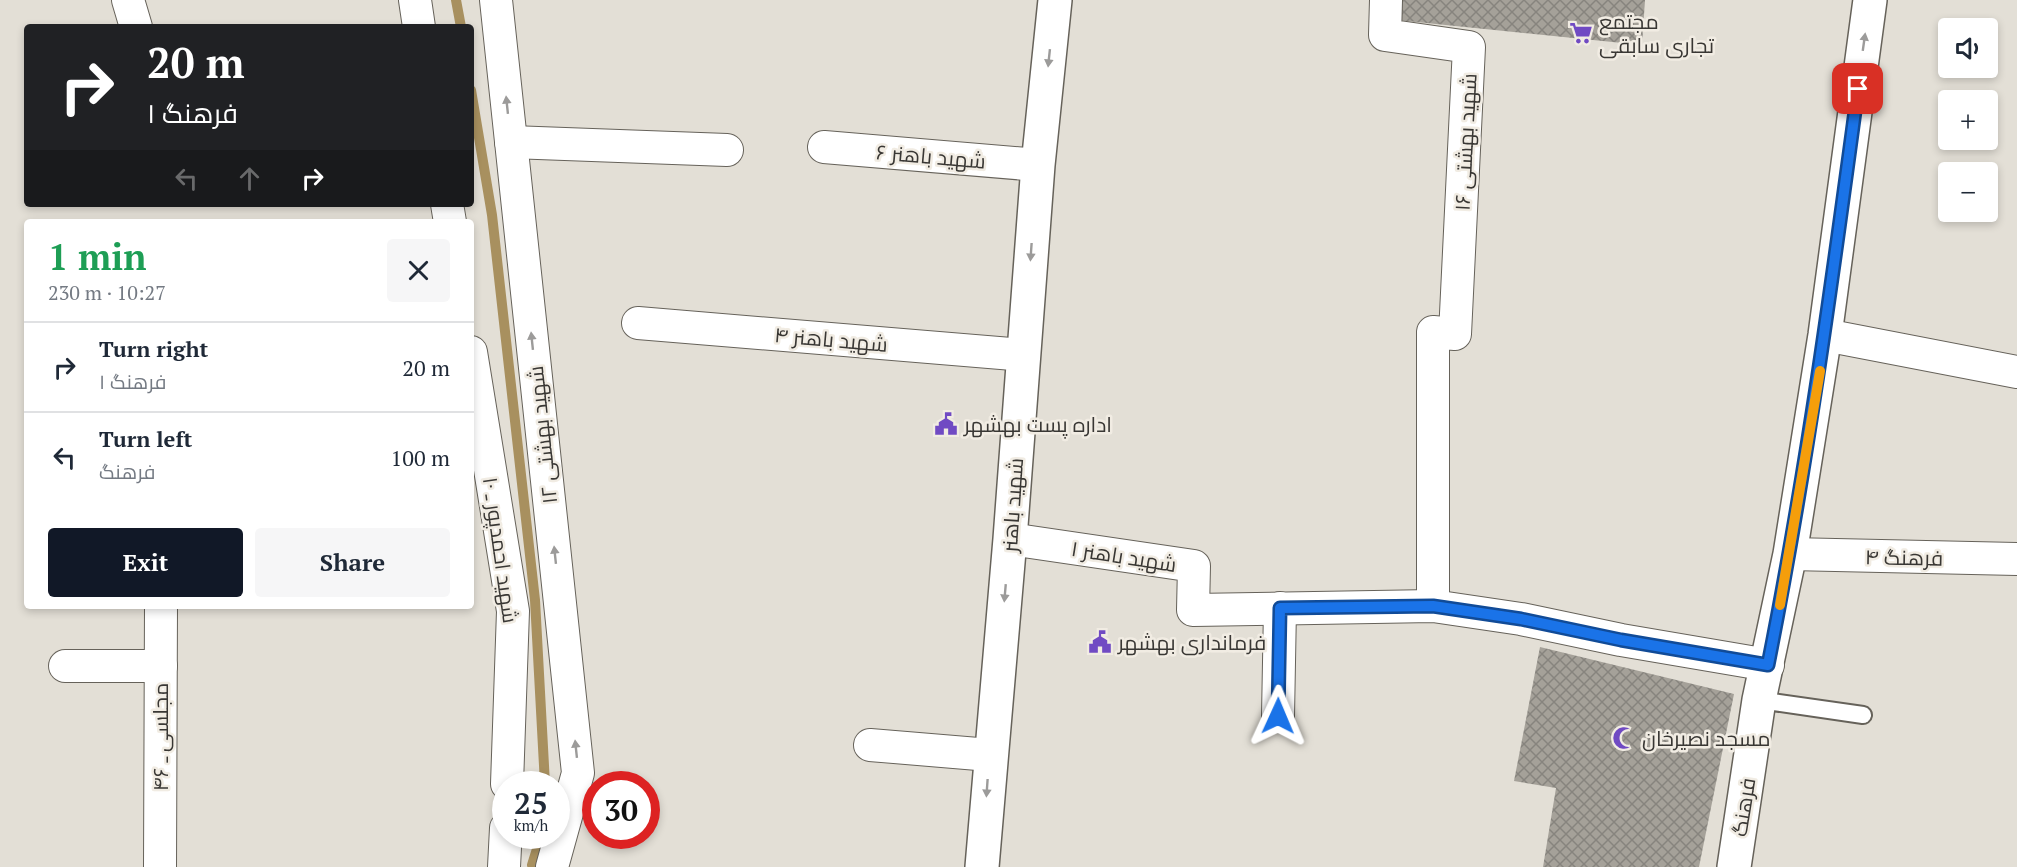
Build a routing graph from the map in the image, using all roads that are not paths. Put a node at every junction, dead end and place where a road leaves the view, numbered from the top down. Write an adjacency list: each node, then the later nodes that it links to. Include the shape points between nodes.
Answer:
1 (128, 0): 7 (street)
2 (415, 0): 8 (street)
3 (496, 0): 9 (street, شهید بهشتی ۱۲, one-way to 3)
4 (1055, 0): 12 (street, شهید باهنر, one-way to 12)
5 (1386, 0): 21 (street, شهید بهشتی ۱۶, via 1385,34 1470,47 1455,334 1433,332)
6 (1870, 0): 14 (street, فرهنگ, one-way to 6)
7 (135, 24)
8 (419, 24)
9 (511, 142): 11 (street); 36 (street, شهید بهشتی ۱۲, one-way to 9, via 578,773)
10 (824, 147): 12 (street, شهید باهنر ۶)
11 (727, 150)
12 (1038, 165): 15 (street, شهید باهنر, one-way to 15)
13 (638, 323): 15 (street, شهید باهنر ۴)
14 (1825, 335): 17 (street); 19 (street, فرهنگ)
15 (1024, 355): 18 (street, شهید باهنر)
16 (474, 370): 32 (street, شهید احمدپور ـ ۱۰, via 513,611)
17 (2017, 372)
18 (1010, 538): 22 (street, شهید باهنر ۱, via 1194,566 1193,610); 31 (street, شهید باهنر, one-way to 31)
19 (1790, 554): 20 (street, فرهنگ ۴); 24 (street, فرهنگ)
20 (2017, 559)
21 (1433, 606): 22 (street); 24 (street)
22 (1280, 608): 29 (street)
23 (161, 609): 26 (street, مجلسی ـ ۴۶)
24 (1768, 665): 27 (street, فرهنگ)
25 (64, 666): 26 (street)
26 (161, 666): 34 (street, مجلسی ـ ۴۶)
27 (1759, 700): 28 (lane); 38 (street, فرهنگ)
28 (1863, 715)
29 (1278, 716)
30 (870, 745): 31 (street)
31 (990, 755): 37 (street, شهید باهنر, one-way to 37)
32 (507, 771)
33 (505, 849): 35 (street)
34 (159, 867)
35 (504, 867)
36 (552, 867)
37 (982, 867)
38 (1734, 867)

